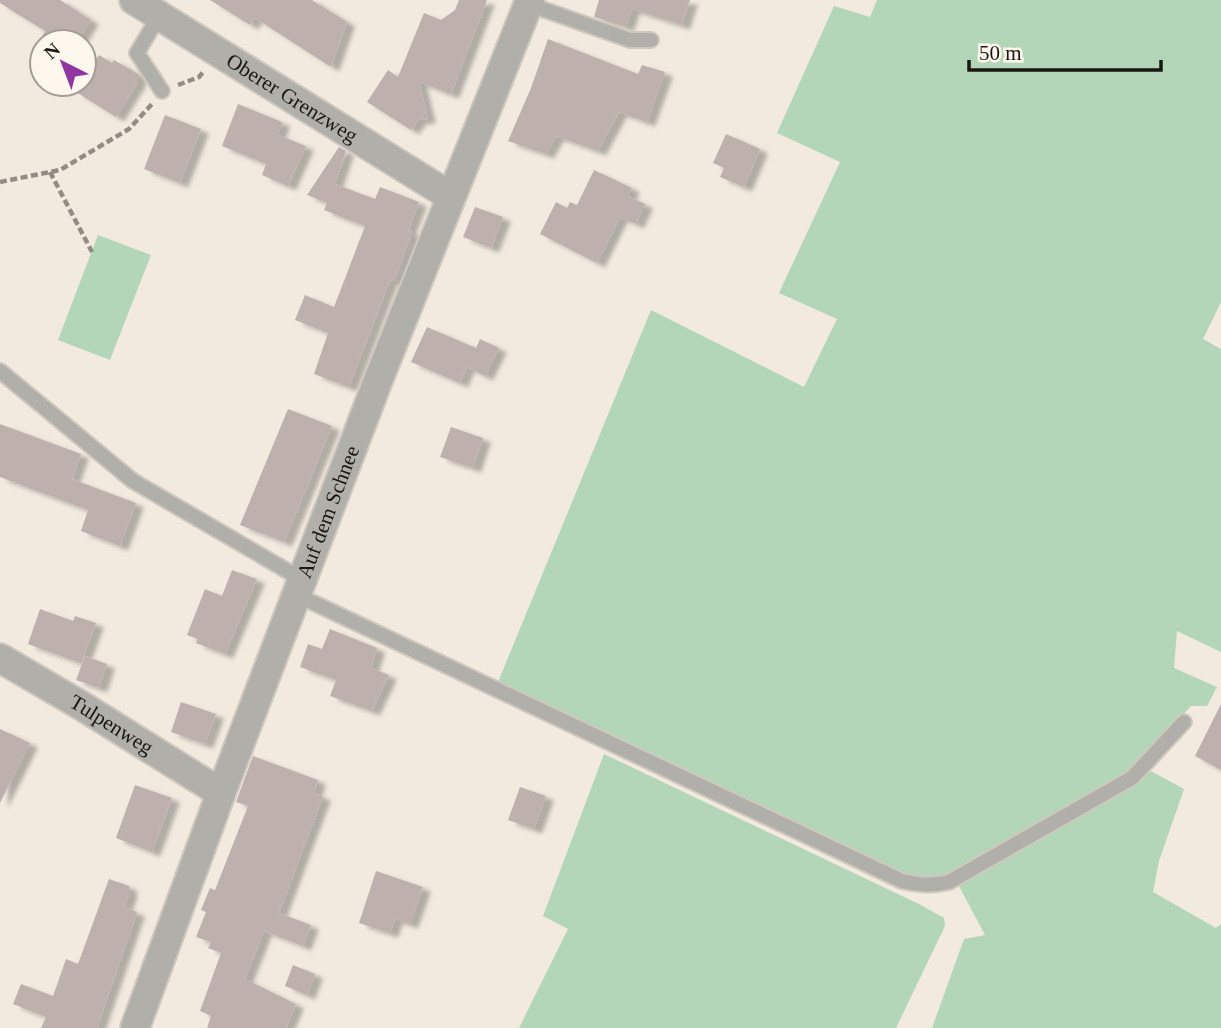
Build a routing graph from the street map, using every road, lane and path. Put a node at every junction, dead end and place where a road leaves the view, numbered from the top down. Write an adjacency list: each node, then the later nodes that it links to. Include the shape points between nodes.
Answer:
1 (134, 0): 3 (street, Oberer Grenzweg)
2 (529, 2): 4 (lane, via 630,40); 9 (street, Auf dem Schnee)
3 (159, 16): 5 (street, Oberer Grenzweg); 6 (lane, via 137,53)
4 (651, 40)
5 (216, 50): 6 (path, via 199,78); 9 (street, Oberer Grenzweg)
6 (162, 91): 7 (path, via 129,129)
7 (50, 172): 8 (path); 10 (path)
8 (0, 182)
9 (450, 196): 12 (street, Auf dem Schnee)
10 (92, 253)
11 (0, 372): 12 (lane, via 133,481)
12 (300, 587): 14 (lane, via 902,881 919,885 949,882 1132,778); 15 (street, Auf dem Schnee)
13 (0, 658): 15 (street, Tulpenweg)
14 (1184, 722)
15 (221, 793): 16 (street, Auf dem Schnee)
16 (135, 1028)

